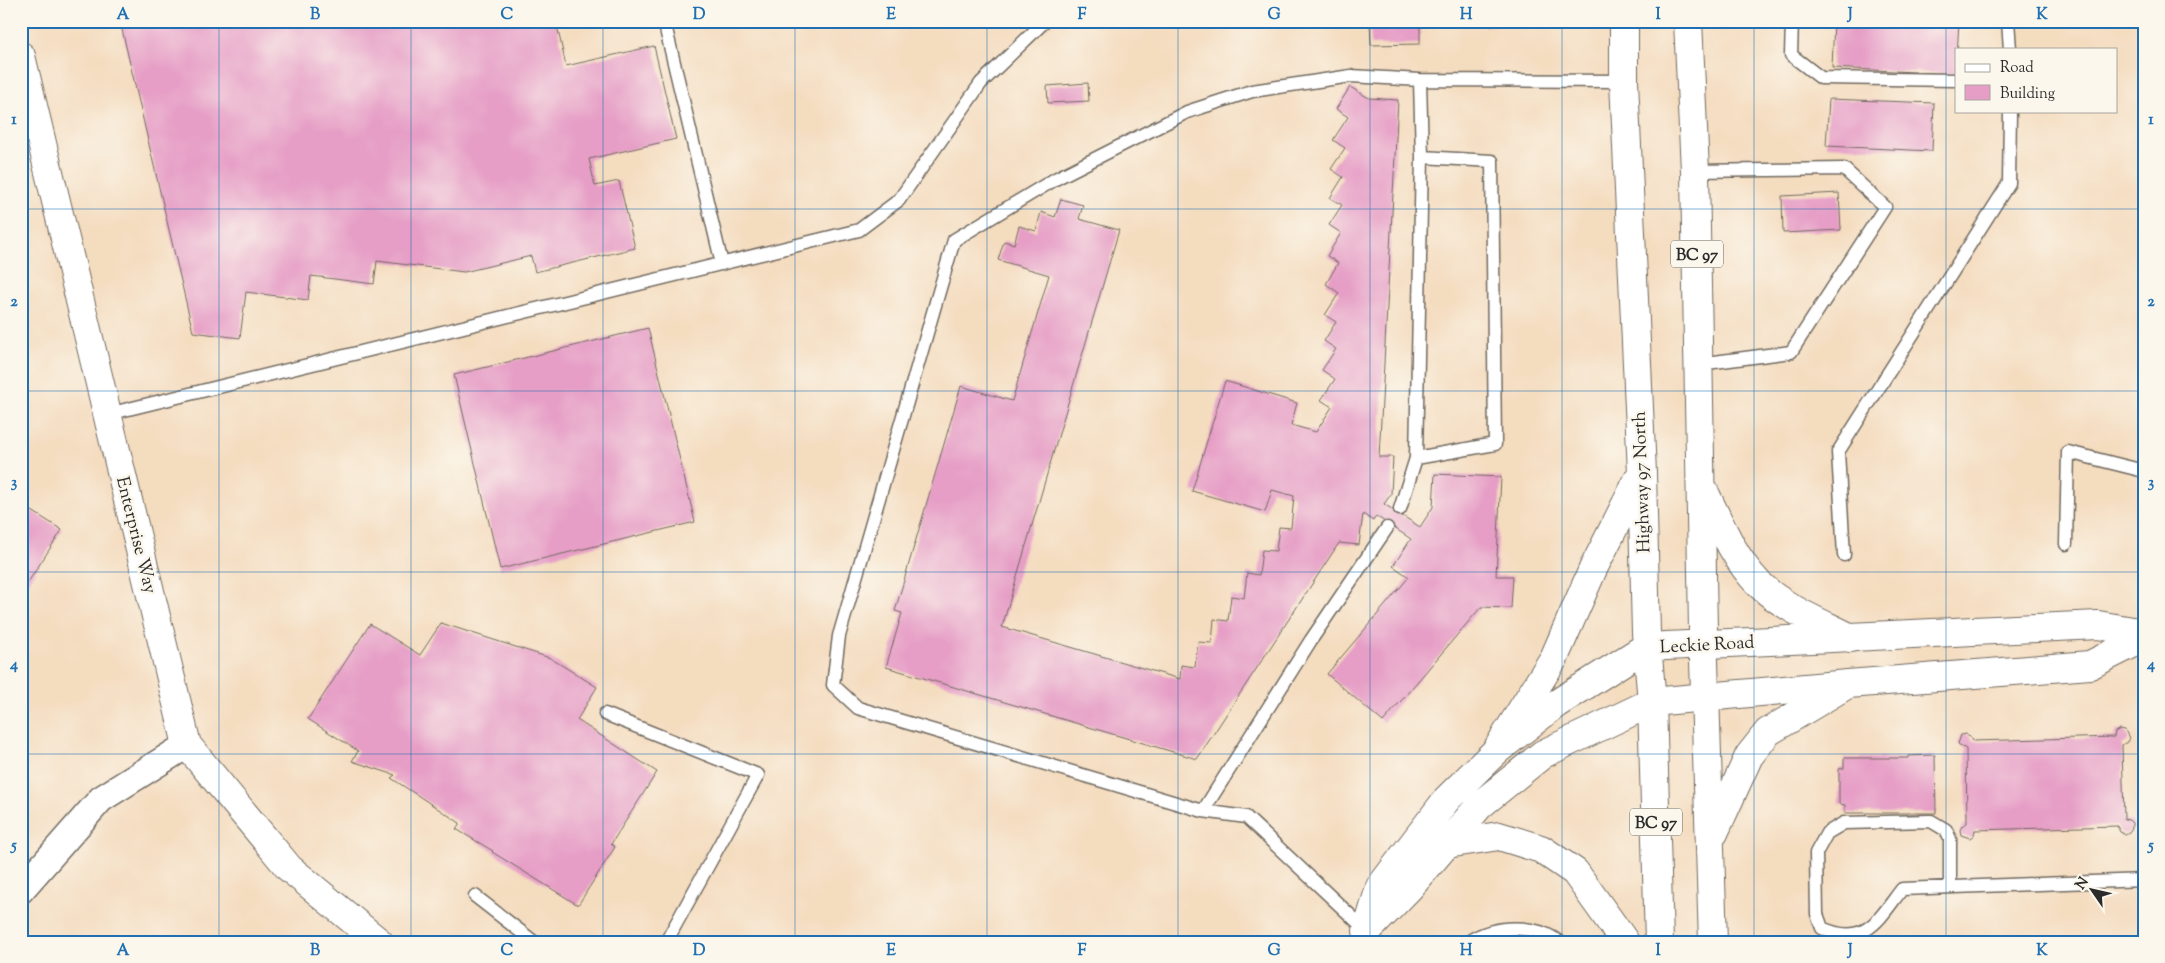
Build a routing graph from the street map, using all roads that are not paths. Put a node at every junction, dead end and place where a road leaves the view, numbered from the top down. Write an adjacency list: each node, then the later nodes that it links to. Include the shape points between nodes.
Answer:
1 (664, 21): 15 (lane)
2 (1045, 21): 15 (lane, via 981,83 899,200 859,230)
3 (1624, 21): 11 (main road, Highway 97 North / BC 97)
4 (1688, 21): 14 (main road, BC 97)
5 (1792, 21): 10 (lane, via 1791,55 1821,78)
6 (2008, 21): 7 (lane)
7 (2010, 48)
8 (21, 56): 17 (main road, Enterprise Way)
9 (1420, 80): 11 (lane); 13 (lane); 37 (lane, via 1351,76 1252,92 1187,112 1057,178 954,240 839,636 833,684 858,708)
10 (1955, 80)
11 (1624, 82): 20 (main road, Highway 97 North / BC 97)
12 (2010, 112): 25 (lane, via 2009,183 1838,452)
13 (1422, 157): 18 (lane); 18 (lane, via 1492,161 1495,444)
14 (1695, 172): 16 (main road, BC 97); 16 (lane, via 1844,169 1885,207 1791,352)
15 (722, 264): 17 (lane)
16 (1699, 364): 21 (main road, BC 97)
17 (108, 414): 35 (main road, Enterprise Way)
18 (1416, 458): 22 (lane)
19 (2144, 471): 24 (lane, via 2068,452)
20 (1642, 473): 30 (main road, Highway 97 North / BC 97); 36 (main road, via 1593,569 1554,658)
21 (1701, 486): 27 (main road, via 1734,552 1758,583 1788,606); 29 (main road, BC 97)
22 (1400, 509)
23 (1387, 528): 37 (lane)
24 (2066, 544)
25 (1844, 555)
26 (2144, 633): 27 (main road, Leckie Road, via 2098,625)
27 (1851, 638): 29 (main road, Leckie Road)
28 (2144, 638): 31 (main road, via 2090,665)
29 (1704, 644): 30 (main road, Leckie Road); 32 (main road, BC 97)
30 (1646, 647): 33 (main road, Highway 97 North / BC 97); 36 (main road, Leckie Road, via 1556,704)
31 (1848, 684): 32 (main road); 38 (main road, via 1768,732 1749,756)
32 (1706, 697): 33 (main road); 38 (main road, BC 97)
33 (1652, 702): 39 (main road, via 1544,754 1480,805); 51 (main road, Highway 97 North / BC 97)
34 (605, 714): 47 (lane, via 758,775)
35 (187, 745): 42 (street, via 100,799); 45 (main road, Enterprise Way, via 289,868)
36 (1496, 751): 44 (main road, Leckie Road, via 1447,799 1380,887)
37 (1202, 811): 44 (lane, via 1246,818)
38 (1711, 839): 52 (main road, BC 97)
39 (1447, 844): 44 (main road); 50 (main road, via 1499,836 1541,849 1575,872)
40 (2144, 880): 41 (lane)
41 (1950, 887): 41 (lane, via 1902,889 1878,921 1861,933 1835,934 1822,928 1817,914 1816,854 1827,833 1844,822 1931,821 1946,830 1950,839)
42 (21, 890)
43 (475, 896): 46 (lane)
44 (1362, 936)
45 (379, 942)
46 (534, 942)
47 (666, 942)
48 (1468, 942): 49 (lane, via 1498,929 1520,929 1544,934)
49 (1560, 942)
50 (1624, 942)
51 (1659, 942)
52 (1713, 942)

